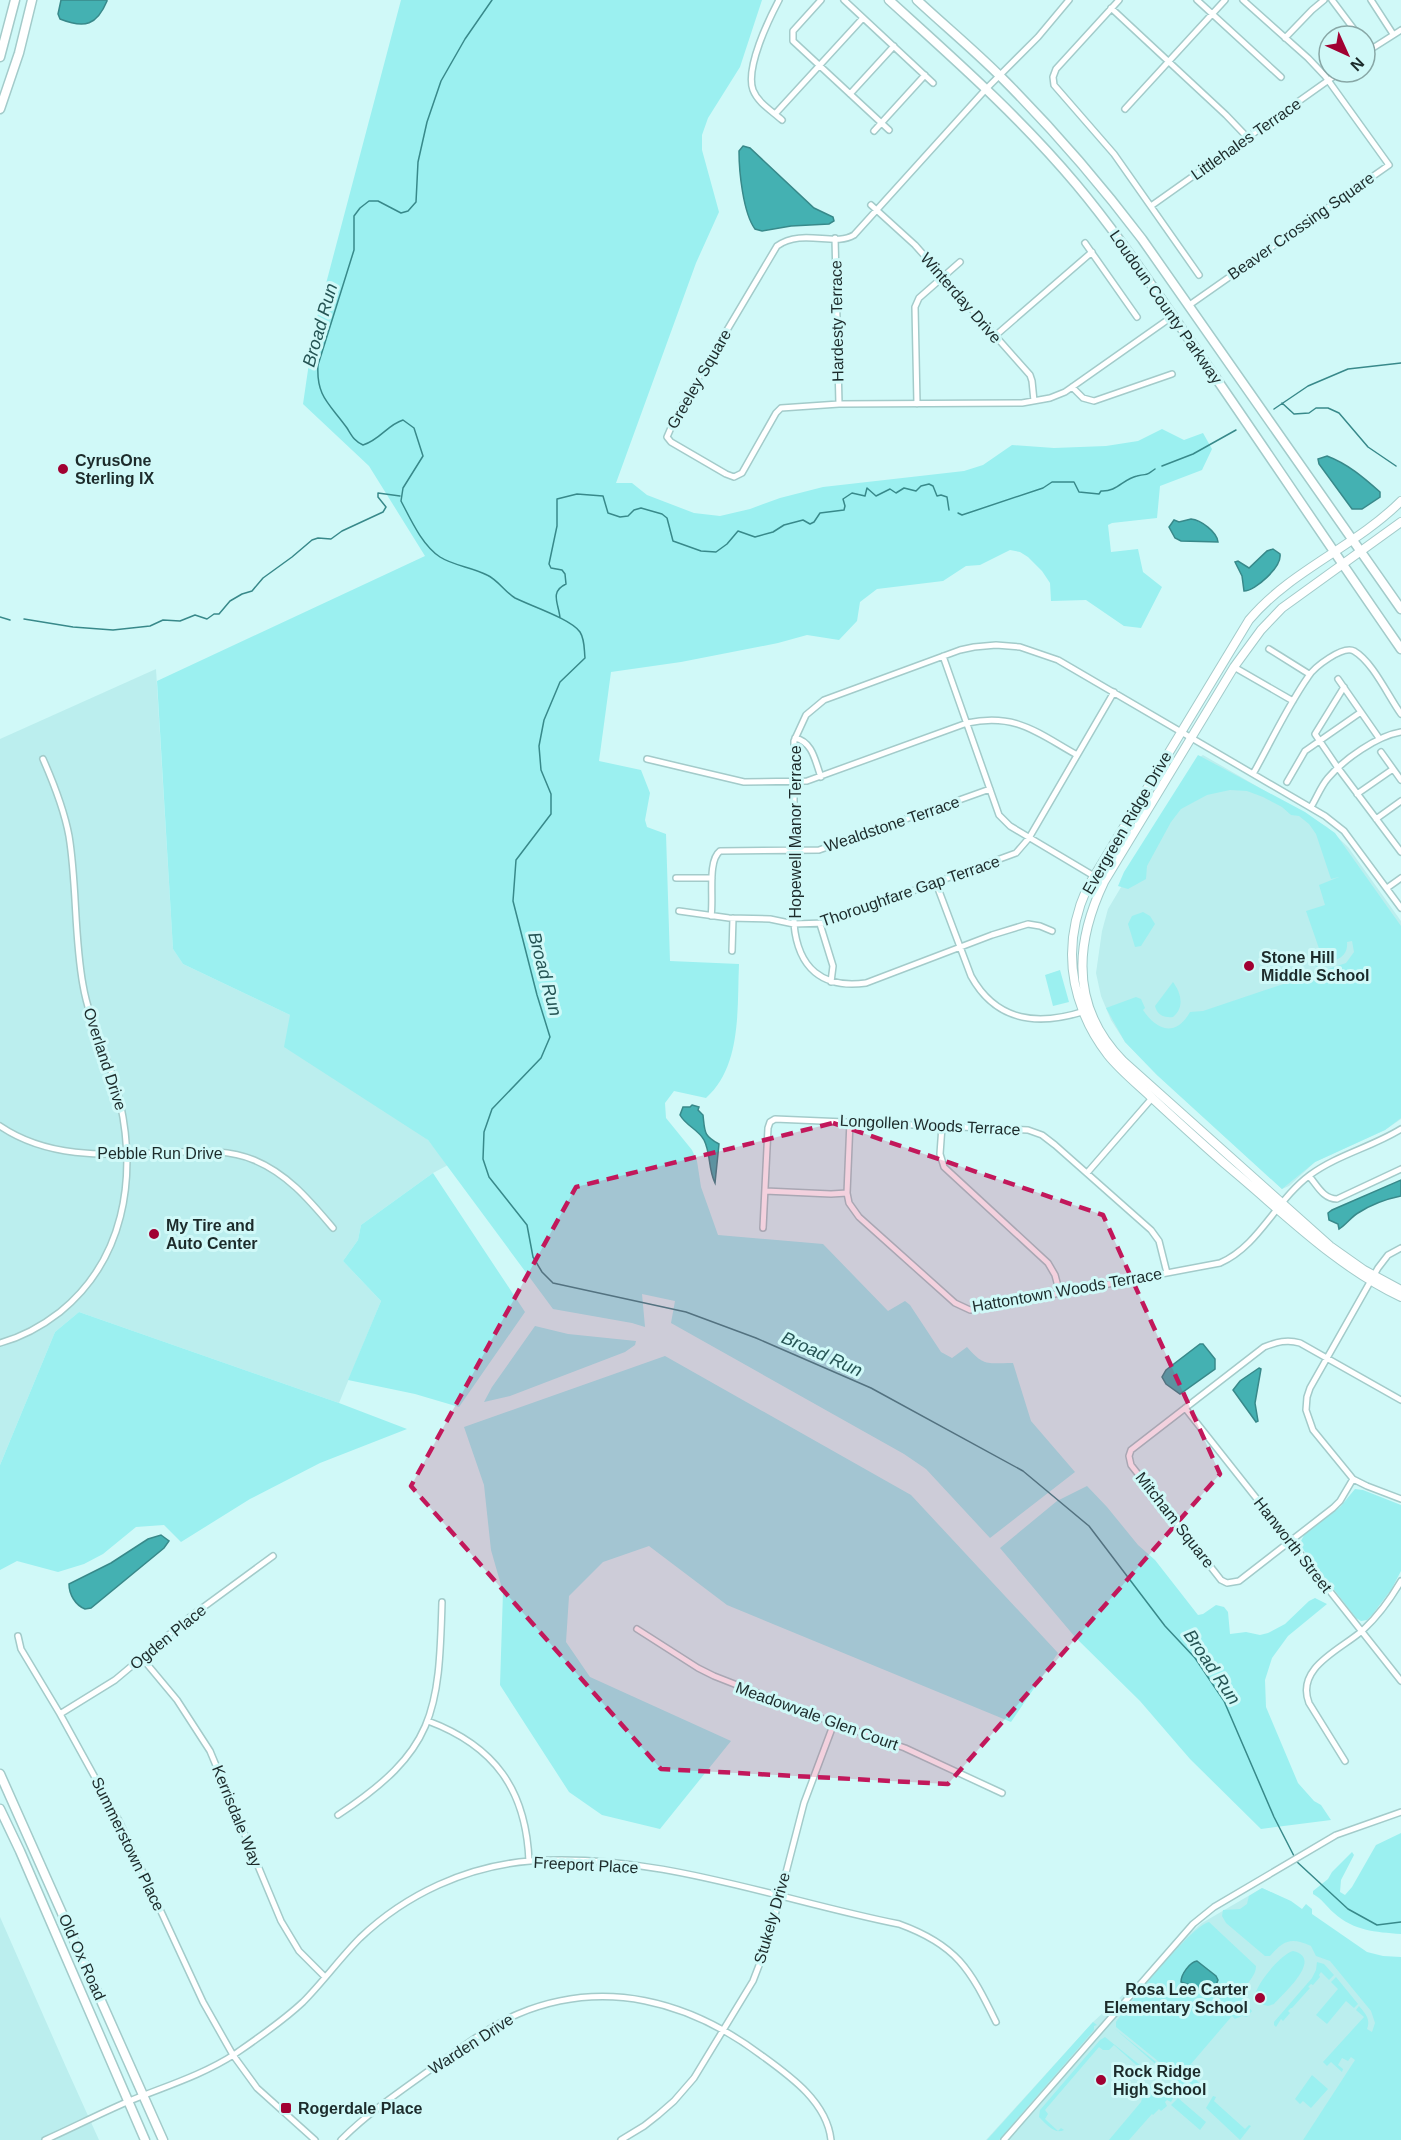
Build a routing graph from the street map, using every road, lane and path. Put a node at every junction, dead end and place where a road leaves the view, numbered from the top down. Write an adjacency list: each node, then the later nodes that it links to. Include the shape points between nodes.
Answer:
1 (15, 0): 25 (main road)
2 (32, 0): 37 (main road)
3 (779, 0): 39 (street, via 767,23 751,77 758,99)
4 (821, 0): 27 (street, via 792,35 795,44)
5 (844, 0): 18 (street)
6 (889, 0): 35 (main road, Loudoun County Parkway)
7 (917, 0): 30 (main road, Loudoun County Parkway)
8 (1069, 0): 30 (street, Greeley Square)
9 (1119, 0): 16 (street)
10 (1197, 0): 17 (street)
11 (1226, 0): 17 (street)
12 (1244, 0): 22 (street)
13 (1324, 0): 22 (street)
14 (1332, 0): 19 (street)
15 (1371, 0): 21 (street)
16 (1111, 9): 26 (street); 46 (street, via 1056,69 1053,81)
17 (1212, 14): 26 (street); 31 (street)
18 (863, 18): 24 (street); 27 (street)
19 (1350, 24)
20 (1401, 30): 21 (street)
21 (1393, 34): 23 (street)
22 (1285, 38): 28 (street)
23 (1377, 43)
24 (894, 46): 29 (street); 36 (street)
25 (0, 57)
26 (1169, 63): 38 (street); 44 (street)
27 (819, 66): 36 (street); 39 (street)
28 (1317, 69)
29 (925, 75): 32 (street); 41 (street)
30 (999, 76): 35 (street, Greeley Square); 54 (main road, Loudoun County Parkway, via 1102,186)
31 (1281, 77)
32 (933, 83)
33 (1325, 84): 44 (street, Littlehales Terrace)
34 (1331, 84): 54 (street, Beaver Crossing Square, via 1389,165)
35 (986, 89): 47 (street, Greeley Square); 55 (main road, Loudoun County Parkway, via 1076,184)
36 (850, 94): 41 (street)
37 (0, 109)
38 (1125, 109)
39 (775, 114): 40 (street)
40 (782, 120)
41 (881, 123): 42 (street); 43 (street)
42 (889, 130)
43 (874, 131)
44 (1248, 138): 46 (street, Littlehales Terrace)
45 (872, 205): 47 (street, Winterday Drive)
46 (1151, 206): 52 (street)
47 (877, 210): 48 (street, Greeley Square, via 854,235); 53 (street, Winterday Drive)
48 (835, 238): 61 (street, Hardesty Terrace); 61 (street, Greeley Square, via 803,237 777,246 667,437 734,477 742,472 781,408)
49 (1085, 243): 50 (street)
50 (1092, 252): 56 (street); 57 (street)
51 (960, 262): 53 (street)
52 (1198, 275)
53 (943, 277): 57 (street, Winterday Drive); 62 (street, via 919,298 915,307)
54 (1188, 306): 65 (main road, Loudoun County Parkway)
55 (1173, 316): 59 (street, Greeley Square); 66 (main road, Loudoun County Parkway)
56 (1137, 317)
57 (995, 336): 60 (street, Winterday Drive, via 1030,375)
58 (1172, 374): 59 (street, via 1094,401 1083,399)
59 (1072, 387): 60 (street, Greeley Square, via 1058,396)
60 (1034, 401): 62 (street, Greeley Square)
61 (839, 404): 62 (street, Greeley Square)
62 (917, 404)
63 (1401, 501): 65 (street, Evergreen Ridge Drive)
64 (1401, 522): 67 (street, Evergreen Ridge Drive)
65 (1353, 539): 66 (street, Evergreen Ridge Drive); 67 (main road, Loudoun County Parkway)
66 (1334, 552): 68 (main road, Loudoun County Parkway); 82 (street, Evergreen Ridge Drive, via 1261,606 1238,636)
67 (1361, 552): 68 (street, Evergreen Ridge Drive); 69 (main road, Loudoun County Parkway)
68 (1342, 565): 71 (main road, Loudoun County Parkway); 73 (street, Evergreen Ridge Drive, via 1282,608)
69 (1401, 609)
70 (1269, 649): 74 (street)
71 (1401, 649)
72 (943, 656): 77 (street, Hopewell Manor Terrace, via 981,646 1020,647 1058,660); 81 (street); 84 (street, Hopewell Manor Terrace, via 824,700 806,715)
73 (1234, 667): 78 (street); 85 (street, Evergreen Ridge Drive)
74 (1309, 674): 78 (street); 80 (street, via 1332,656 1351,650 1367,663)
75 (1338, 680): 76 (street)
76 (1344, 687): 79 (street); 87 (street, via 1315,734)
77 (1114, 692): 82 (street, Hopewell Manor Terrace); 89 (street, Thoroughfare Gap Terrace)
78 (1293, 701): 94 (street)
79 (1361, 712): 86 (street); 87 (street)
80 (1401, 714)
81 (967, 723): 89 (street, via 986,719 1013,722); 95 (street); 99 (street)
82 (1181, 732): 85 (street, Hopewell Manor Terrace); 109 (street, Evergreen Ridge Drive)
83 (1401, 732): 86 (street)
84 (795, 738): 95 (street, via 810,748); 97 (street, Hopewell Manor Terrace)
85 (1191, 738): 94 (street, Hopewell Manor Terrace); 113 (street, Evergreen Ridge Drive)
86 (1379, 738): 92 (street)
87 (1320, 741): 92 (street); 98 (street, via 1305,751)
88 (1381, 752): 93 (street)
89 (1077, 755): 104 (street, Thoroughfare Gap Terrace)
90 (43, 759): 132 (street, Overland Drive, via 56,788 68,834 82,982 120,1099)
91 (647, 759): 97 (street, via 733,781)
92 (1338, 768): 100 (street); 102 (street)
93 (1393, 769): 96 (street); 100 (street)
94 (1253, 774): 102 (street, Hopewell Manor Terrace)
95 (820, 777): 97 (street)
96 (1401, 780)
97 (794, 782): 107 (street, Hopewell Manor Terrace)
98 (1287, 782)
99 (990, 789): 104 (street, via 999,815); 107 (street, Wealdstone Terrace, via 829,847)
100 (1358, 794): 103 (street)
101 (1401, 801): 103 (street)
102 (1311, 807): 115 (street, Hopewell Manor Terrace, via 1344,831)
103 (1376, 819): 106 (street)
104 (1029, 838): 109 (street); 114 (street, Thoroughfare Gap Terrace, via 1016,853)
105 (1401, 839): 106 (street)
106 (1394, 844): 108 (street)
107 (793, 851): 111 (street, Wealdstone Terrace, via 720,851 714,858); 120 (street, Hopewell Manor Terrace)
108 (1401, 852)
109 (1094, 875): 113 (street); 126 (street, Evergreen Ridge Drive, via 1081,900 1073,933 1073,970)
110 (676, 878): 111 (street)
111 (712, 878): 118 (street)
112 (1401, 878): 115 (street)
113 (1104, 882): 126 (street, Evergreen Ridge Drive, via 1092,908 1083,948)
114 (936, 883): 121 (street, Thoroughfare Gap Terrace); 123 (street)
115 (1387, 888): 116 (street, Hopewell Manor Terrace)
116 (1401, 908)
117 (679, 911): 118 (street, Thoroughfare Gap Terrace)
118 (711, 916): 119 (street, Thoroughfare Gap Terrace)
119 (733, 918): 120 (street, Thoroughfare Gap Terrace); 124 (street)
120 (794, 924): 121 (street, Thoroughfare Gap Terrace); 125 (street, Hopewell Manor Terrace, via 798,948 806,962)
121 (820, 924): 125 (street, via 833,966)
122 (1052, 931): 123 (street, via 1028,924)
123 (960, 949): 125 (street, via 866,983 848,986); 126 (street, via 977,988 993,1004 1018,1017 1047,1020)
124 (732, 951)
125 (831, 982)
126 (1087, 1010): 127 (street, Evergreen Ridge Drive, via 1116,1053)
127 (1155, 1095): 134 (street); 138 (street, Evergreen Ridge Drive)
128 (850, 1121): 130 (street, Longollen Woods Terrace); 136 (street, Longollen Woods Terrace, via 772,1120 768,1128); 137 (street)
129 (0, 1126): 132 (street, Pebble Run Drive, via 30,1142 65,1151)
130 (942, 1126): 134 (street, Longollen Woods Terrace, via 1033,1132 1051,1141); 145 (street, via 940,1154 944,1167 1048,1263)
131 (1401, 1129): 135 (street, Hattontown Woods Terrace)
132 (127, 1154): 139 (street, Pebble Run Drive, via 199,1151 230,1153 254,1160 292,1183); 147 (street, Overland Drive, via 124,1208 99,1269 77,1297 56,1315 23,1335)
133 (1401, 1168): 135 (street, via 1330,1199)
134 (1087, 1173): 142 (street, Longollen Woods Terrace, via 1154,1234)
135 (1309, 1176): 138 (street, Hattontown Woods Terrace)
136 (765, 1191): 137 (street); 140 (street, Longollen Woods Terrace)
137 (847, 1193): 145 (street, Hattontown Woods Terrace, via 859,1217 963,1307 976,1309)
138 (1281, 1207): 142 (street, Hattontown Woods Terrace, via 1231,1257); 143 (street, Evergreen Ridge Drive)
139 (333, 1228)
140 (763, 1228)
141 (1401, 1248): 143 (street, via 1388,1255)
142 (1167, 1273): 145 (street, Hattontown Woods Terrace)
143 (1372, 1279): 144 (street, Evergreen Ridge Drive); 146 (street, Evergreen Ridge Drive); 148 (street)
144 (1401, 1290)
145 (1060, 1294)
146 (1401, 1297)
147 (0, 1343)
148 (1327, 1357): 149 (street, Mitcham Square); 150 (street, Mitcham Square, via 1300,1343 1276,1342); 151 (street, via 1310,1388 1306,1410 1313,1430)
149 (1401, 1400)
150 (1185, 1408): 153 (street, Hanworth Street); 153 (street, Mitcham Square, via 1131,1450 1129,1456 1131,1465 1221,1580 1234,1583)
151 (1353, 1479): 152 (street); 153 (street, Mitcham Square, via 1340,1501)
152 (1401, 1499)
153 (1290, 1541): 158 (street, Hanworth Street)
154 (273, 1556): 160 (street, Ogden Place)
155 (1401, 1581): 158 (street, via 1389,1602)
156 (442, 1602): 163 (street, via 439,1669)
157 (637, 1629): 164 (street, Meadowvale Glen Court, via 714,1676)
158 (1361, 1632): 161 (street, Hanworth Street); 165 (street, via 1316,1667 1306,1686 1309,1703)
159 (18, 1636): 162 (street, Summerstown Place, via 21,1649)
160 (142, 1658): 162 (street, Ogden Place); 173 (street, Kerrisdale Way, via 177,1700 210,1751 281,1921 299,1951)
161 (1401, 1681)
162 (60, 1714): 176 (street, Summerstown Place, via 119,1821 203,2002)
163 (428, 1721): 170 (street, via 414,1748 388,1778); 171 (street, via 462,1735 500,1770 523,1812)
164 (834, 1723): 167 (street, Meadowvale Glen Court, via 904,1748); 172 (street, Stukely Drive, via 804,1803)
165 (1345, 1761)
166 (0, 1774): 177 (main road, Old Ox Road)
167 (1002, 1793)
168 (0, 1809): 178 (main road, Old Ox Road)
169 (1401, 1812): 186 (street, via 1321,1843 1203,1915)
170 (338, 1815)
171 (529, 1861): 172 (street, Freeport Place, via 560,1860 666,1870); 173 (street, Freeport Place, via 489,1868 432,1887 378,1922)
172 (780, 1895): 174 (street, Freeport Place, via 924,1933 958,1958 972,1975); 175 (street, Stukely Drive, via 762,1962)
173 (325, 1977): 176 (street, Freeport Place, via 291,2012)
174 (996, 2022)
175 (723, 2030): 183 (street, Warden Drive, via 672,2007 637,1999 587,1997 542,2005 493,2027 380,2106); 184 (street, Stukely Drive, via 694,2078 674,2101); 185 (street, Warden Drive, via 770,2061 811,2096)
176 (233, 2055): 177 (street, Freeport Place); 182 (street, via 257,2088)
177 (144, 2097): 178 (street, Freeport Place); 181 (main road, Old Ox Road)
178 (128, 2101): 179 (street, Freeport Place); 180 (main road, Old Ox Road)
179 (45, 2140)
180 (145, 2140)
181 (162, 2140)
182 (315, 2140)
183 (341, 2140)
184 (621, 2140)
185 (831, 2140)
186 (1004, 2140)

